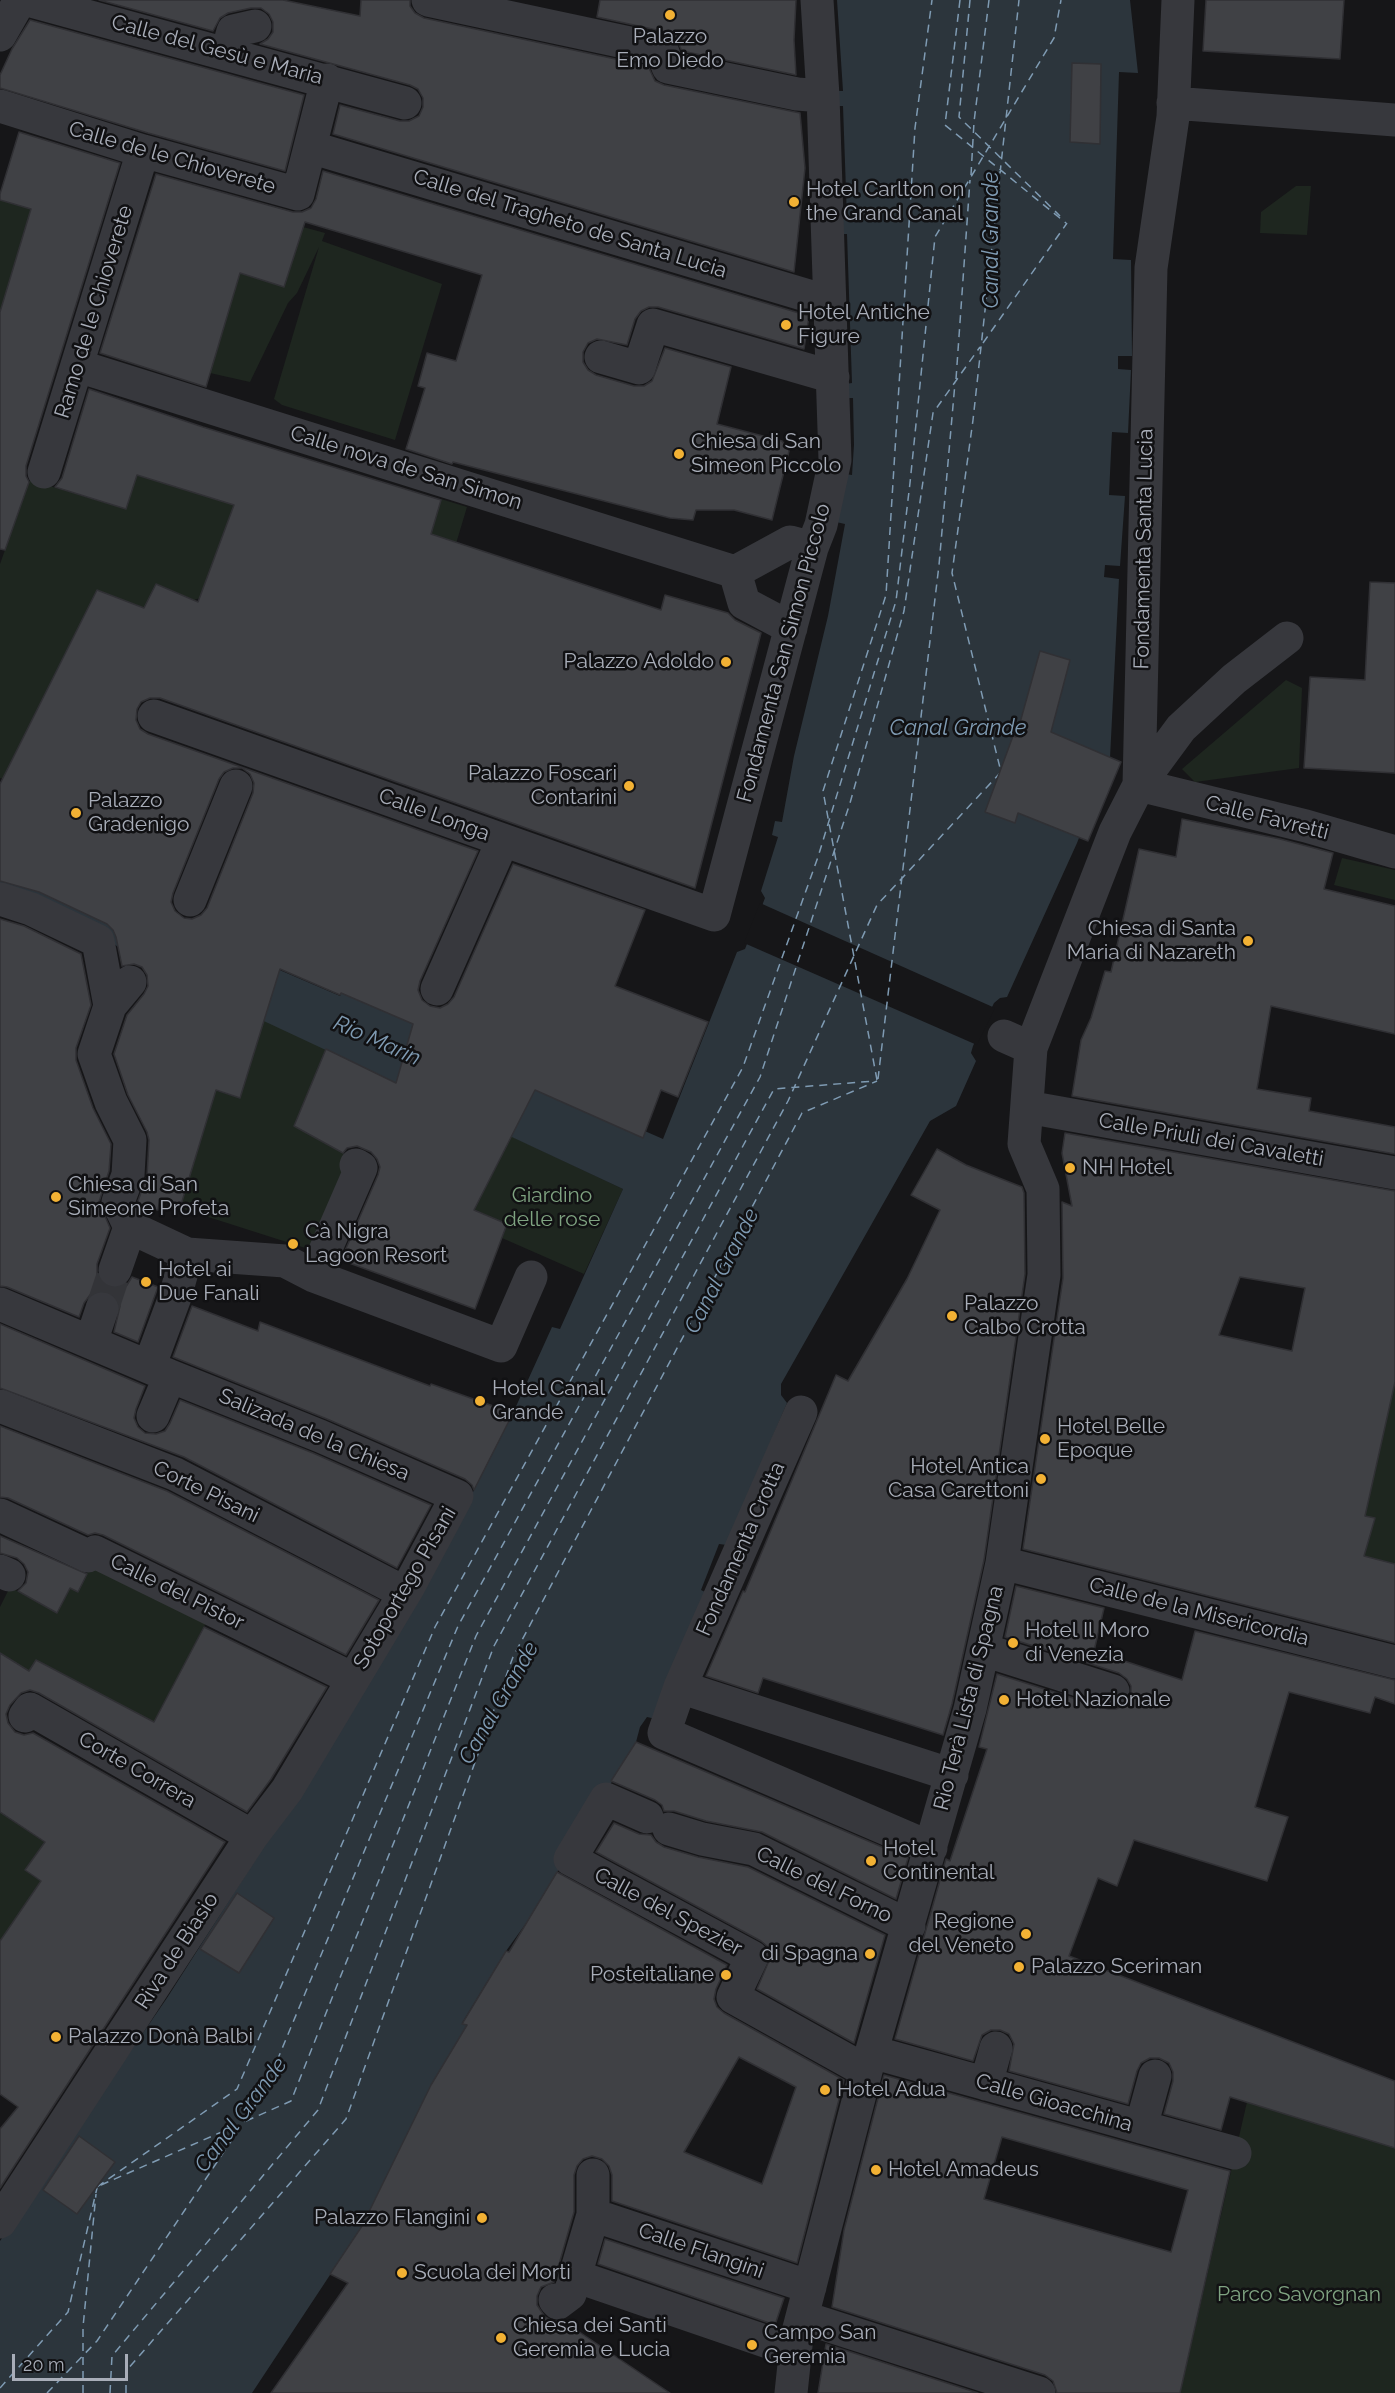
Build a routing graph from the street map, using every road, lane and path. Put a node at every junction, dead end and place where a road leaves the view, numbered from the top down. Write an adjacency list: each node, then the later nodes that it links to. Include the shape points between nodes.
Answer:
1 (20, 0): 6 (street)
2 (28, 0): 7 (street, Calle del Gesù e Maria)
3 (428, 0): 9 (street, via 662,50 668,67)
4 (817, 0): 9 (street, Fondamenta San Simon Piccolo)
5 (1178, 0): 11 (street, Fondamenta Santa Lucia)
6 (0, 34)
7 (249, 37): 8 (street, Calle del Gesù e Maria)
8 (327, 80): 10 (street, Calle del Gesù e Maria); 14 (street)
9 (823, 96): 16 (street, Fondamenta San Simon Piccolo)
10 (405, 103)
11 (1173, 103): 13 (street); 27 (street, Fondamenta Santa Lucia, via 1151,268)
12 (0, 106): 15 (street, Calle de le Chioverete)
13 (1395, 120)
14 (310, 147): 15 (street, Calle de le Chioverete, via 298,194); 16 (street, Calle del Tragheto de Santa Lucia)
15 (143, 151): 18 (street, Ramo de le Chioverete)
16 (829, 302): 19 (street, Fondamenta San Simon Piccolo)
17 (601, 357): 19 (street, via 639,368 653,326)
18 (78, 366): 20 (street, Ramo de le Chioverete); 22 (street, Calle nova de San Simon)
19 (833, 377): 21 (street, Fondamenta San Simon Piccolo, via 835,460 821,492 821,525)
20 (44, 472)
21 (812, 548): 22 (street, via 790,542); 23 (street, Fondamenta San Simon Piccolo)
22 (735, 572): 23 (street, via 744,603)
23 (791, 628): 32 (street, Fondamenta San Simon Piccolo)
24 (1287, 638): 27 (street, via 1234,679 1181,728)
25 (154, 716): 26 (street, Calle Longa)
26 (245, 767): 28 (street, Calle Longa); 31 (street)
27 (1139, 785): 29 (street, Calle Favretti); 34 (street, Rio Terà Lista di Spagna, via 1017,1042)
28 (503, 840): 32 (street, Calle Longa); 33 (street)
29 (1395, 852)
30 (0, 899): 37 (street, via 31,909 98,941 120,994 94,1053 111,1102 130,1140 128,1175 118,1202 130,1227)
31 (190, 900)
32 (718, 912)
33 (437, 989)
34 (1027, 1107): 36 (street, Calle Priuli dei Cavaletti); 49 (street, Rio Terà Lista di Spagna, via 1024,1144 1043,1189 1044,1275)
35 (359, 1167): 38 (street)
36 (1395, 1173)
37 (114, 1270)
38 (314, 1276): 39 (street, via 501,1346); 43 (street, via 289,1253 160,1236 175,1297)
39 (531, 1277)
40 (0, 1304): 42 (street, Salizada de la Chiesa)
41 (102, 1309): 42 (street)
42 (91, 1342): 43 (street, Salizada de la Chiesa)
43 (160, 1372): 46 (street); 47 (street, Salizada de la Chiesa)
44 (0, 1406): 50 (street, Corte Pisani, via 175,1474)
45 (801, 1412): 54 (street, Fondamenta Crotta)
46 (153, 1416)
47 (457, 1496): 50 (street, Sotoportego Pisani)
48 (0, 1515): 53 (street, Calle del Pistor, via 88,1556 95,1552)
49 (1002, 1563): 51 (street, Rio Terà Lista di Spagna); 52 (street, Calle de la Misericordia)
50 (405, 1593): 53 (street, Sotoportego Pisani)
51 (984, 1650): 55 (street); 57 (street, Rio Terà Lista di Spagna)
52 (1395, 1662)
53 (353, 1679): 58 (street, Riva de Biasio, via 287,1790)
54 (680, 1687): 57 (street); 59 (street, Fondamenta Crotta, via 664,1732)
55 (1113, 1691)
56 (13, 1721): 58 (street, Corte Correra, via 30,1709)
57 (952, 1775): 59 (street, Rio Terà Lista di Spagna)
58 (252, 1836): 70 (street, Riva de Biasio)
59 (931, 1848): 61 (street, Rio Terà Lista di Spagna)
60 (570, 1859): 61 (street, Calle del Forno, via 606,1799 702,1839 754,1849); 63 (street, Calle del Spezier, via 752,1957 733,1997)
61 (909, 1926): 63 (street, Rio Terà Lista di Spagna)
62 (996, 2048): 65 (street)
63 (869, 2061): 65 (street, Calle Gioacchina); 71 (street, Rio Terà Lista di Spagna)
64 (1155, 2076): 66 (street)
65 (986, 2084): 66 (street, Calle Gioacchina)
66 (1140, 2127): 67 (street, Calle Gioacchina)
67 (1235, 2153)
68 (593, 2175): 69 (street)
69 (593, 2215): 71 (street, Calle Flangini); 71 (street, via 570,2281 692,2318)
70 (0, 2222)
71 (800, 2323): 72 (street); 73 (street)
72 (791, 2393)
73 (1039, 2393)

